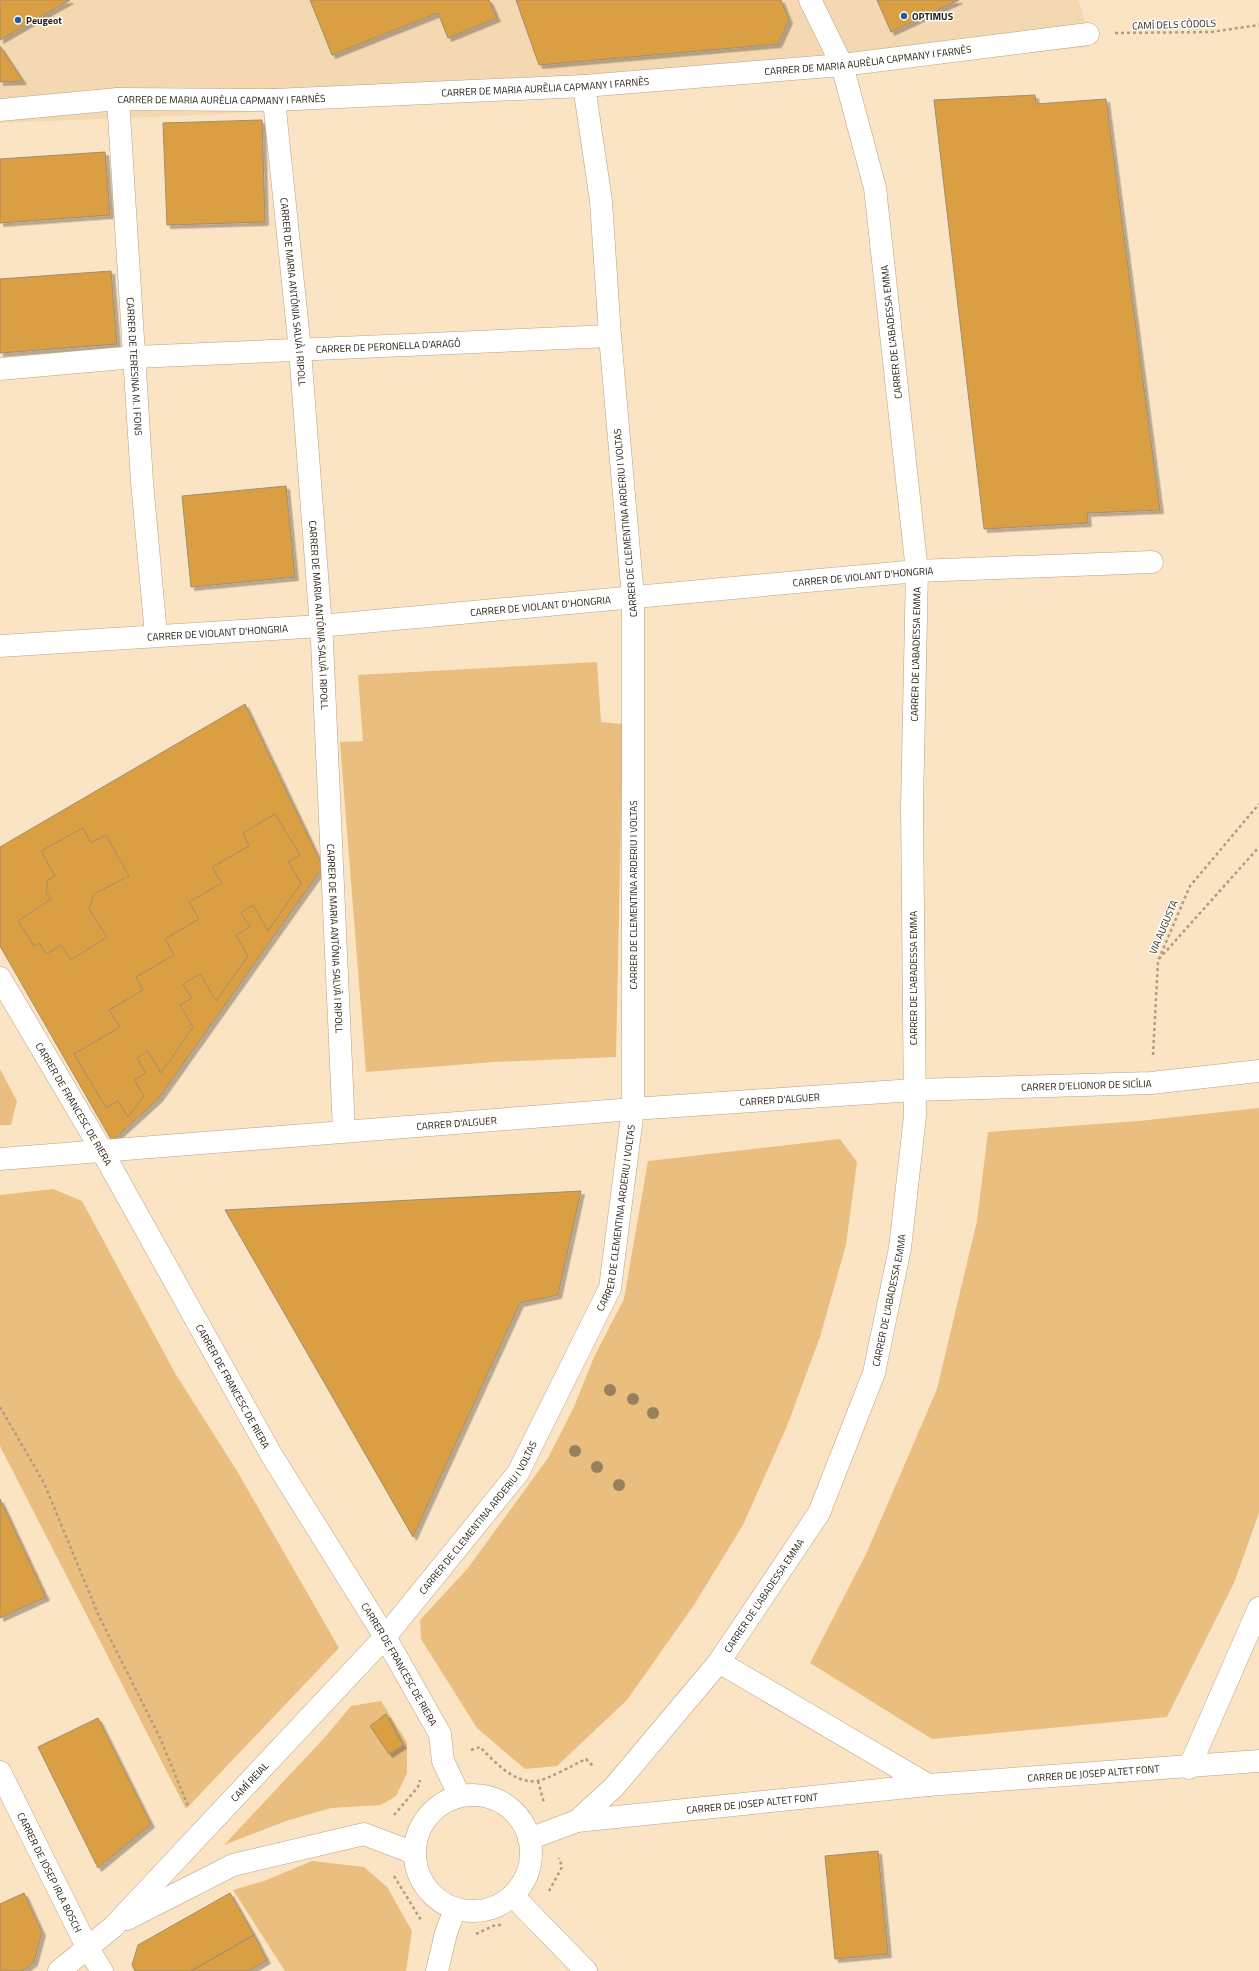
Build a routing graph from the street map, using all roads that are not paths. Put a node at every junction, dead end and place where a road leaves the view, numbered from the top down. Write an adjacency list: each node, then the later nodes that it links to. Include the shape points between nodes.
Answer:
1 (810, 0): 3 (street, CARRER DE L'ABADESSA EMMA)
2 (1088, 34): 3 (street, CARRER DE MARIA AURÈLIA CAPMANY I FARNÈS)
3 (842, 65): 4 (street, CARRER DE MARIA AURÈLIA CAPMANY I FARNÈS); 13 (street, CARRER DE L'ABADESSA EMMA, via 875,188)
4 (584, 86): 6 (street, CARRER DE MARIA AURÈLIA CAPMANY I FARNÈS); 8 (street, CARRER DE CLEMENTINA ARDERIU I VOLTAS, via 601,201)
5 (118, 99): 6 (street, CARRER DE MARIA AURÈLIA CAPMANY I FARNÈS); 7 (street, CARRER DE MARIA AURÈLIA CAPMANY I FARNÈS); 10 (street, CARRER DE TERESINA M. I FONS)
6 (274, 100): 9 (street, CARRER DE MARIA ANTÓNIA SALVÀ I RIPOLL)
7 (0, 110)
8 (610, 336): 9 (street, CARRER DE PERONELLA D'ARAGÓ); 14 (street, CARRER DE CLEMENTINA ARDERIU I VOLTAS)
9 (300, 350): 10 (street, CARRER DE PERONELLA D'ARAGÓ); 15 (street, CARRER DE MARIA ANTÓNIA SALVÀ I RIPOLL)
10 (135, 357): 11 (street, CARRER DE PERONELLA D'ARAGÓ); 16 (street, CARRER DE TERESINA M. I FONS, via 142,482)
11 (0, 369)
12 (1152, 562): 13 (street, CARRER DE VIOLANT D'HONGRIA)
13 (917, 571): 14 (street, CARRER DE VIOLANT D'HONGRIA); 20 (street, CARRER DE L'ABADESSA EMMA, via 912,807)
14 (633, 597): 15 (street, CARRER DE VIOLANT D'HONGRIA); 21 (street, CARRER DE CLEMENTINA ARDERIU I VOLTAS)
15 (320, 626): 16 (street, CARRER DE VIOLANT D'HONGRIA); 22 (street, CARRER DE MARIA ANTÓNIA SALVÀ I RIPOLL)
16 (156, 635): 17 (street, CARRER DE VIOLANT D'HONGRIA)
17 (0, 646)
18 (0, 978): 23 (street, CARRER DE FRANCESC DE RIERA)
19 (1259, 1071): 20 (street, CARRER D'ELIONOR DE SICÍLIA, via 1151,1083)
20 (914, 1090): 21 (street, CARRER D'ALGUER); 27 (street, CARRER DE L'ABADESSA EMMA, via 915,1116 900,1248 874,1373 819,1513)
21 (633, 1109): 22 (street, CARRER D'ALGUER); 26 (street, CARRER DE CLEMENTINA ARDERIU I VOLTAS, via 610,1288 518,1473)
22 (344, 1130): 23 (street, CARRER D'ALGUER)
23 (102, 1151): 24 (street, CARRER D'ALGUER); 26 (street, CARRER DE FRANCESC DE RIERA, via 272,1456)
24 (0, 1159)
25 (1259, 1608): 29 (street)
26 (385, 1637): 32 (street, CARRER DE FRANCESC DE RIERA, via 440,1734 443,1761); 38 (street, CAMÍ REIAL)
27 (719, 1662): 31 (street); 33 (street, CARRER DE L'ABADESSA EMMA, via 614,1787)
28 (1259, 1761): 29 (street, CARRER DE JOSEP ALTET FONT)
29 (1189, 1768): 31 (street, CARRER DE JOSEP ALTET FONT)
30 (0, 1772): 39 (street, CARRER DE JOSEP IRLA BOSCH)
31 (928, 1785): 33 (street, CARRER DE JOSEP ALTET FONT)
32 (459, 1795): 34 (street, via 477,1794 495,1798 510,1808 522,1822); 35 (street, via 438,1805 423,1821 418,1831)
33 (577, 1821): 34 (street, CARRER DE L'ABADESSA EMMA)
34 (529, 1839): 36 (street, via 529,1870)
35 (414, 1853): 37 (street, via 417,1871 425,1888); 38 (street, CAMÍ REIAL, via 364,1834 233,1865)
36 (513, 1896): 37 (street, via 500,1905 486,1910); 43 (street)
37 (455, 1909): 42 (street)
38 (113, 1927): 39 (street, CAMÍ REIAL)
39 (87, 1947): 40 (street, CAMÍ REIAL); 41 (street, CARRER DE JOSEP IRLA BOSCH)
40 (59, 1971)
41 (102, 1971)
42 (437, 1971)
43 (586, 1971)

